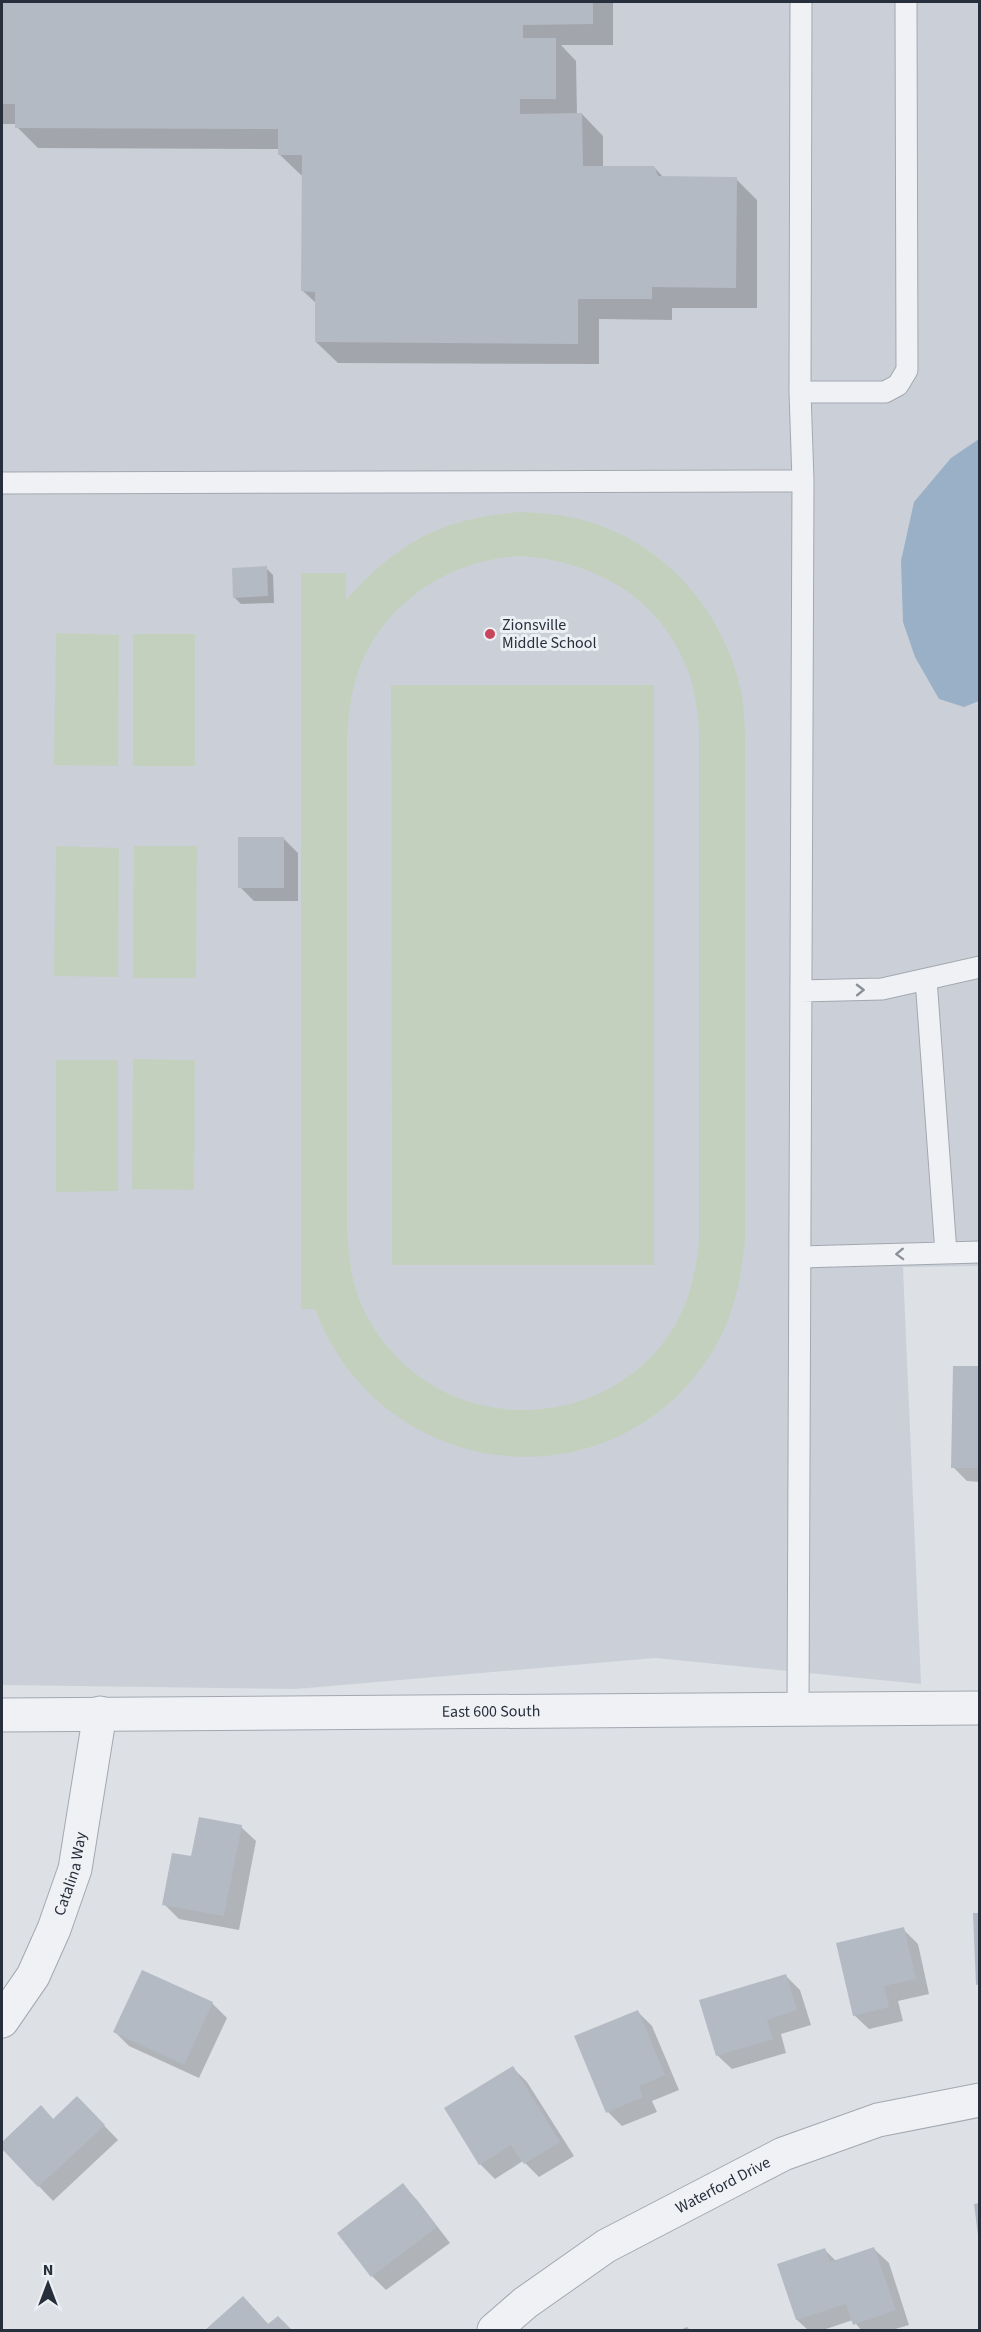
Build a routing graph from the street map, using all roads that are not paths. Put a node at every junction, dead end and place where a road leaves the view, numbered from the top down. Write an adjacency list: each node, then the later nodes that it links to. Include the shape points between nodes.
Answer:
1 (801, 2): 3 (lane)
2 (906, 2): 3 (lane, via 908,370 898,385 885,392)
3 (800, 392): 4 (lane)
4 (803, 481): 5 (lane); 8 (lane)
5 (2, 483)
6 (980, 967): 7 (lane)
7 (927, 979): 8 (lane, one-way to 7, via 882,989); 10 (lane)
8 (801, 991): 11 (lane)
9 (980, 1252): 10 (lane)
10 (946, 1253): 11 (lane, one-way to 11)
11 (800, 1257): 13 (lane)
12 (980, 1708): 13 (street, East 600 South)
13 (798, 1710): 14 (street, East 600 South)
14 (99, 1713): 15 (street, East 600 South); 16 (street, Catalina Way, via 75,1869 33,1976)
15 (2, 1715)
16 (2, 2021)
17 (980, 2100): 18 (street, Waterford Drive, via 878,2120 783,2154 606,2246 525,2303)
18 (494, 2331)

